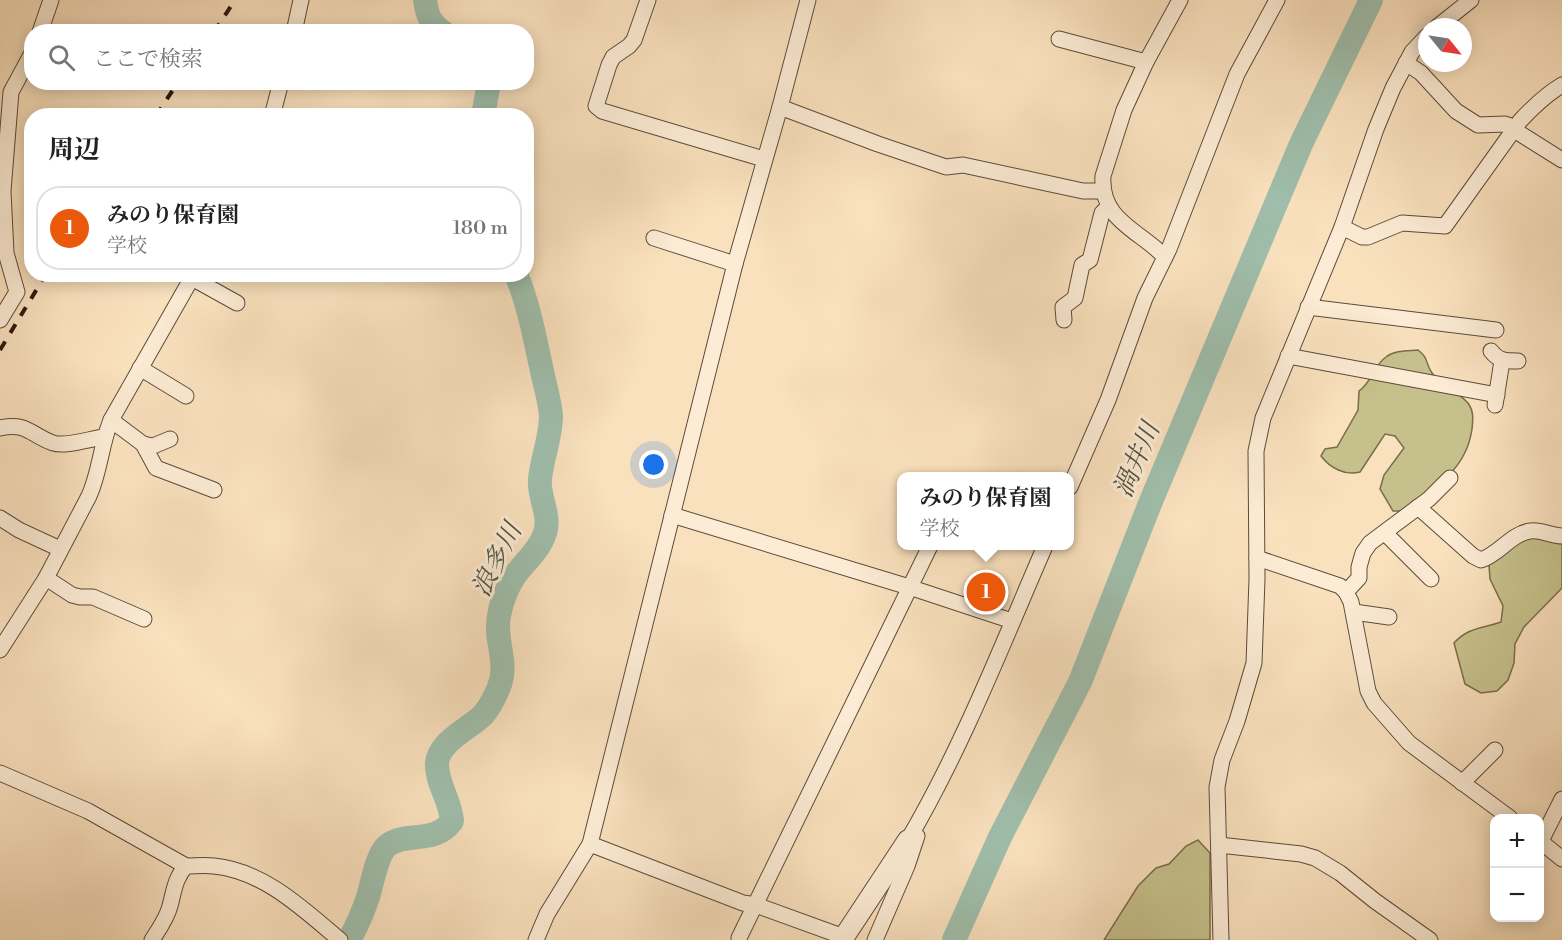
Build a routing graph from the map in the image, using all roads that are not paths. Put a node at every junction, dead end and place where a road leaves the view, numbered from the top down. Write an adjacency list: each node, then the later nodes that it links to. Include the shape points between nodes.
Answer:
1 (51, 0): 9 (street)
2 (302, 0): 10 (street)
3 (648, 0): 21 (street, via 634,40 609,65 596,106)
4 (808, 0): 18 (street)
5 (1180, 0): 13 (street)
6 (1277, 0): 27 (street, via 1237,75)
7 (1471, 0): 8 (street)
8 (1448, 18)
9 (43, 24)
10 (296, 24)
11 (1059, 39): 13 (street)
12 (1418, 44): 14 (street)
13 (1146, 62): 23 (street, via 1124,110 1103,176)
14 (1406, 63): 20 (street, via 1421,73 1456,111 1478,125 1505,124); 25 (street, via 1376,129)
15 (24, 68): 33 (street, via 11,92 3,191 6,253 17,292)
16 (1562, 86): 20 (street, via 1533,106)
17 (279, 90): 19 (street)
18 (780, 106): 21 (street); 23 (street, via 946,167 963,165 1083,191)
19 (274, 108)
20 (1514, 129): 22 (street); 25 (street, via 1445,226 1402,223 1368,237)
21 (764, 159): 28 (street)
22 (1562, 160)
23 (1103, 191): 24 (street)
24 (1108, 207): 27 (street, via 1127,228); 34 (street, via 1102,213 1090,260 1082,266 1075,298 1063,307)
25 (1342, 227): 32 (street)
26 (654, 238): 28 (street)
27 (1165, 257): 45 (street)
28 (735, 264): 49 (street)
29 (190, 282): 38 (street)
30 (203, 282): 31 (street)
31 (237, 303)
32 (1308, 307): 35 (street); 36 (street)
33 (0, 320)
34 (1064, 320)
35 (1496, 330)
36 (1288, 356): 37 (street, via 1496,400); 56 (street, via 1258,435)
37 (1504, 358)
38 (140, 368): 39 (street); 40 (street)
39 (186, 396)
40 (111, 420): 42 (street); 44 (street)
41 (0, 428): 42 (street, via 28,429 61,444)
42 (104, 437): 53 (street, via 94,484)
43 (170, 439): 44 (street, via 153,446)
44 (143, 444): 47 (street, via 156,468)
45 (1074, 477)
46 (1450, 478): 48 (street)
47 (214, 490)
48 (1418, 507): 51 (street); 52 (street, via 1481,560 1531,530)
49 (672, 515): 59 (street); 74 (street)
50 (0, 518): 53 (street)
51 (1385, 533): 58 (street); 60 (street, via 1363,553 1359,578)
52 (1562, 536)
53 (60, 549): 57 (street)
54 (928, 550): 59 (street)
55 (1042, 550): 64 (street)
56 (1257, 558): 60 (street, via 1340,586); 75 (street, via 1254,663 1219,772)
57 (46, 578): 63 (street, via 72,595 93,597); 65 (street)
58 (1431, 579)
59 (909, 587): 64 (street); 79 (street)
60 (1346, 592): 61 (street)
61 (1354, 612): 62 (street); 68 (street, via 1368,691 1374,703 1409,743)
62 (1389, 617)
63 (144, 619)
64 (1012, 621): 70 (street, via 965,734)
65 (0, 650)
66 (1495, 750): 68 (street)
67 (0, 773): 78 (street, via 88,811)
68 (1462, 783): 71 (street)
69 (1562, 799): 72 (street)
70 (924, 813): 73 (street); 85 (street, via 907,866)
71 (1503, 814)
72 (1544, 834)
73 (908, 840): 81 (street)
74 (590, 844): 79 (street, via 743,903); 84 (street, via 547,914)
75 (1219, 845): 86 (street); 87 (street, via 1315,858)
76 (1544, 845): 77 (street)
77 (1562, 858)
78 (186, 866): 82 (street); 83 (street, via 214,866 247,874 288,897)
79 (756, 904): 80 (street); 81 (street)
80 (740, 938)
81 (843, 938)
82 (152, 940)
83 (340, 940)
84 (536, 940)
85 (875, 940)
86 (1221, 940)
87 (1430, 940)

